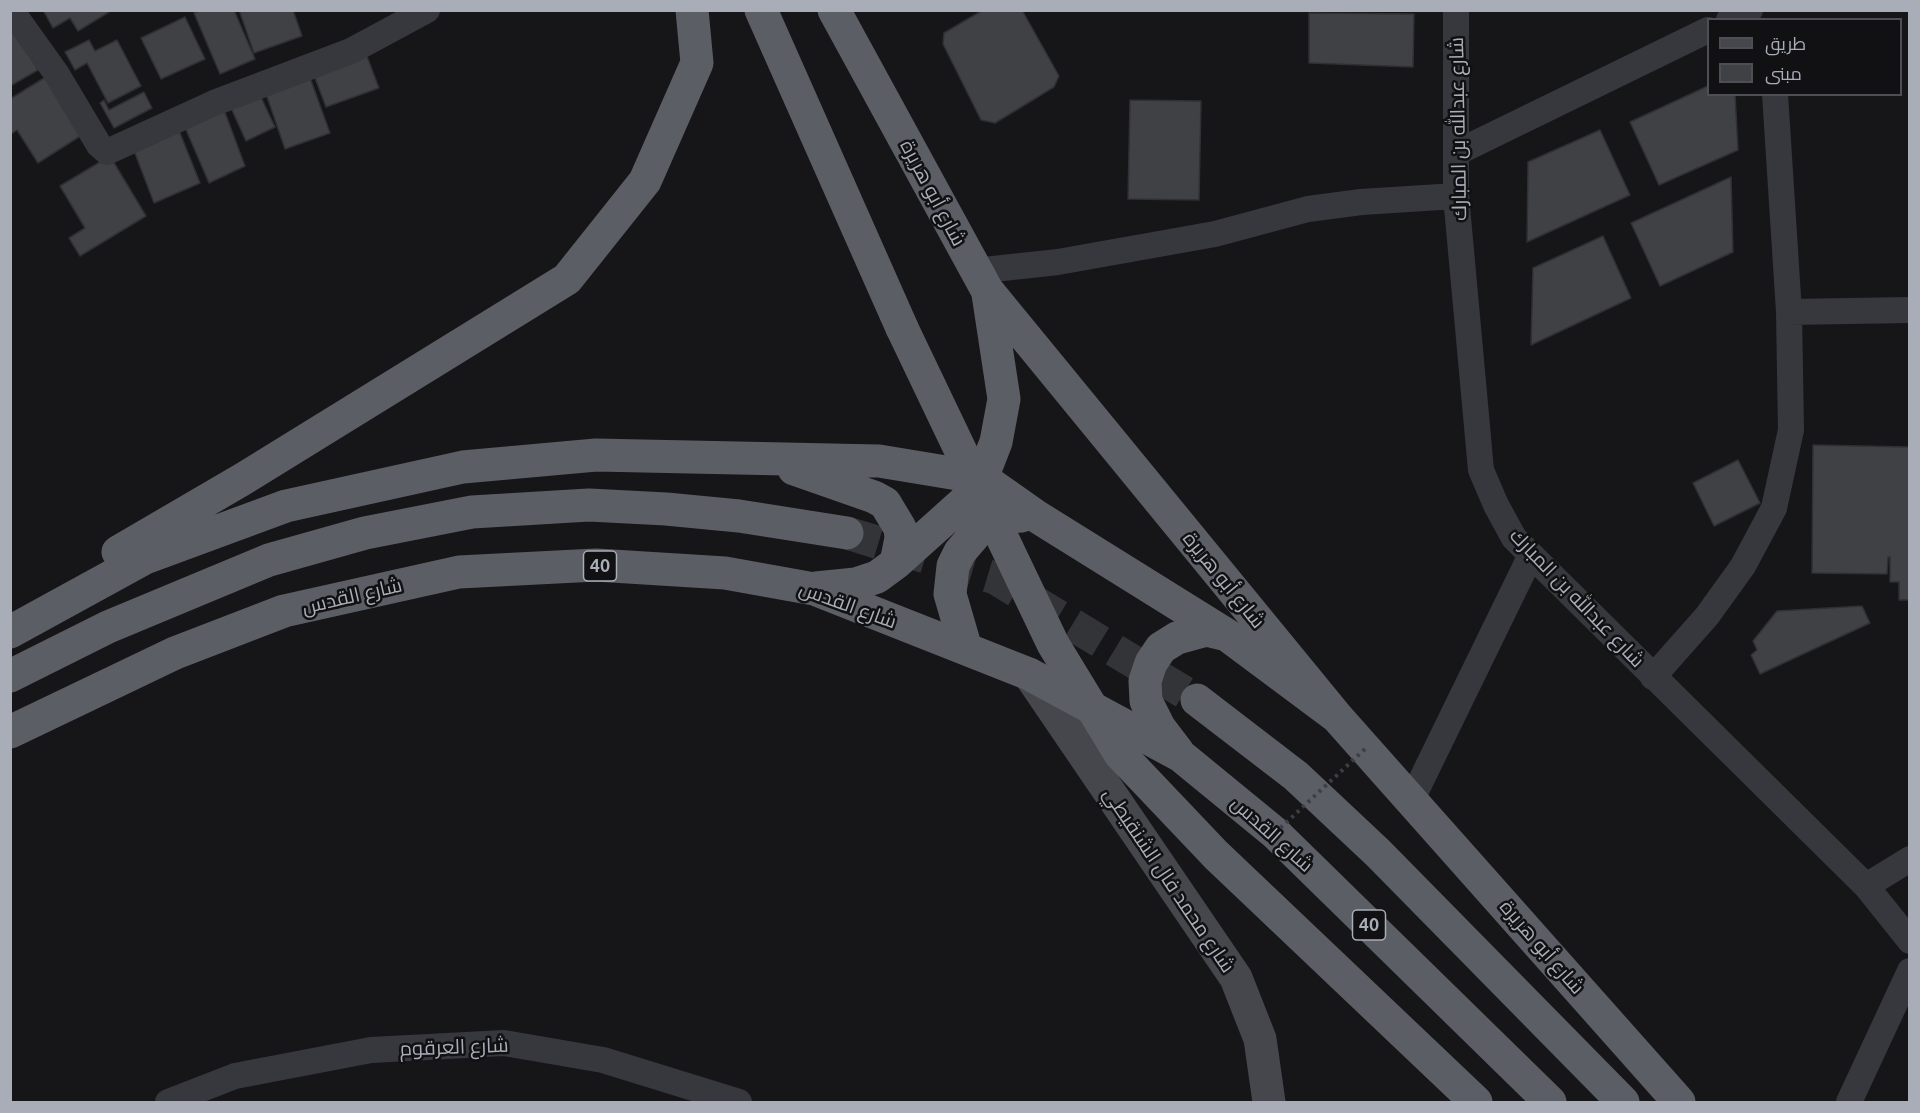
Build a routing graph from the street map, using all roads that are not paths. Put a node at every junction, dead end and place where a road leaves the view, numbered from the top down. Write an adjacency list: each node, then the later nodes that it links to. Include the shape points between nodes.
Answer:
1 (11, 10): 2 (street, via 107,152 214,103 351,51)
2 (427, 10)
3 (692, 10): 23 (highway, via 697,63 645,181 567,279 65,583)
4 (760, 10): 42 (highway, bridge, via 902,328 1053,644 1119,754 1216,855)
5 (834, 10): 13 (highway, شارع أبو هريرة)
6 (1456, 10): 11 (street, شارع عبدالله بن المبارك)
7 (1758, 13): 8 (street)
8 (1737, 18)
9 (1707, 30): 11 (street)
10 (1775, 96): 15 (street)
11 (1456, 153): 12 (street, شارع عبدالله بن المبارك)
12 (1456, 196): 13 (street, via 1308,209 1203,236 1058,262); 20 (street, شارع عبدالله بن المبارك, via 1481,470 1514,538)
13 (981, 281): 17 (highway, via 1004,399 996,442); 31 (highway, شارع أبو هريرة)
14 (1910, 310): 15 (street)
15 (1789, 312): 29 (street, via 1791,430 1774,508 1743,566 1707,616)
16 (752, 456): 17 (highway, via 879,460); 21 (highway, via 843,484 885,503 902,538); 24 (highway, via 596,455 464,467 286,506 145,558)
17 (982, 478): 18 (highway); 21 (highway, via 964,502)
18 (1036, 516): 25 (highway); 26 (highway, via 1005,517 990,524 978,531 960,552 953,566 950,594)
19 (847, 533): 28 (highway, via 666,509 589,505 472,512 365,533 269,560 108,627)
20 (1531, 555): 29 (street, شارع عبدالله بن المبارك); 34 (street)
21 (896, 563): 22 (highway, via 867,581)
22 (814, 588): 26 (highway, شارع القدس / 40); 32 (highway, شارع القدس / 40, via 725,573 596,565 459,572 284,611 175,653)
23 (10, 622)
24 (10, 632)
25 (1227, 635): 31 (highway); 33 (highway, via 1206,630 1177,638 1161,648 1151,663 1145,681 1146,701)
26 (966, 649): 27 (highway, شارع القدس / 40)
27 (1029, 674): 33 (highway, شارع القدس / 40); 41 (main road, شارع محمد فال الشنقيطي, via 1236,978 1260,1039)
28 (10, 676)
29 (1653, 677): 36 (street, شارع عبدالله بن المبارك)
30 (1197, 700): 44 (highway, via 1296,776)
31 (1337, 717): 34 (highway, شارع أبو هريرة)
32 (10, 732)
33 (1181, 756): 43 (highway, شارع القدس / 40, via 1275,833)
34 (1412, 799): 45 (highway, شارع أبو هريرة)
35 (1910, 859): 36 (street)
36 (1866, 886): 37 (street, شارع عبدالله بن المبارك)
37 (1910, 941)
38 (1910, 971): 46 (street)
39 (168, 1102): 40 (street, شارع العرقوم, via 235,1076 371,1050 504,1043 603,1060)
40 (739, 1102)
41 (1269, 1102)
42 (1476, 1102)
43 (1550, 1102)
44 (1623, 1102)
45 (1679, 1102)
46 (1849, 1102)

